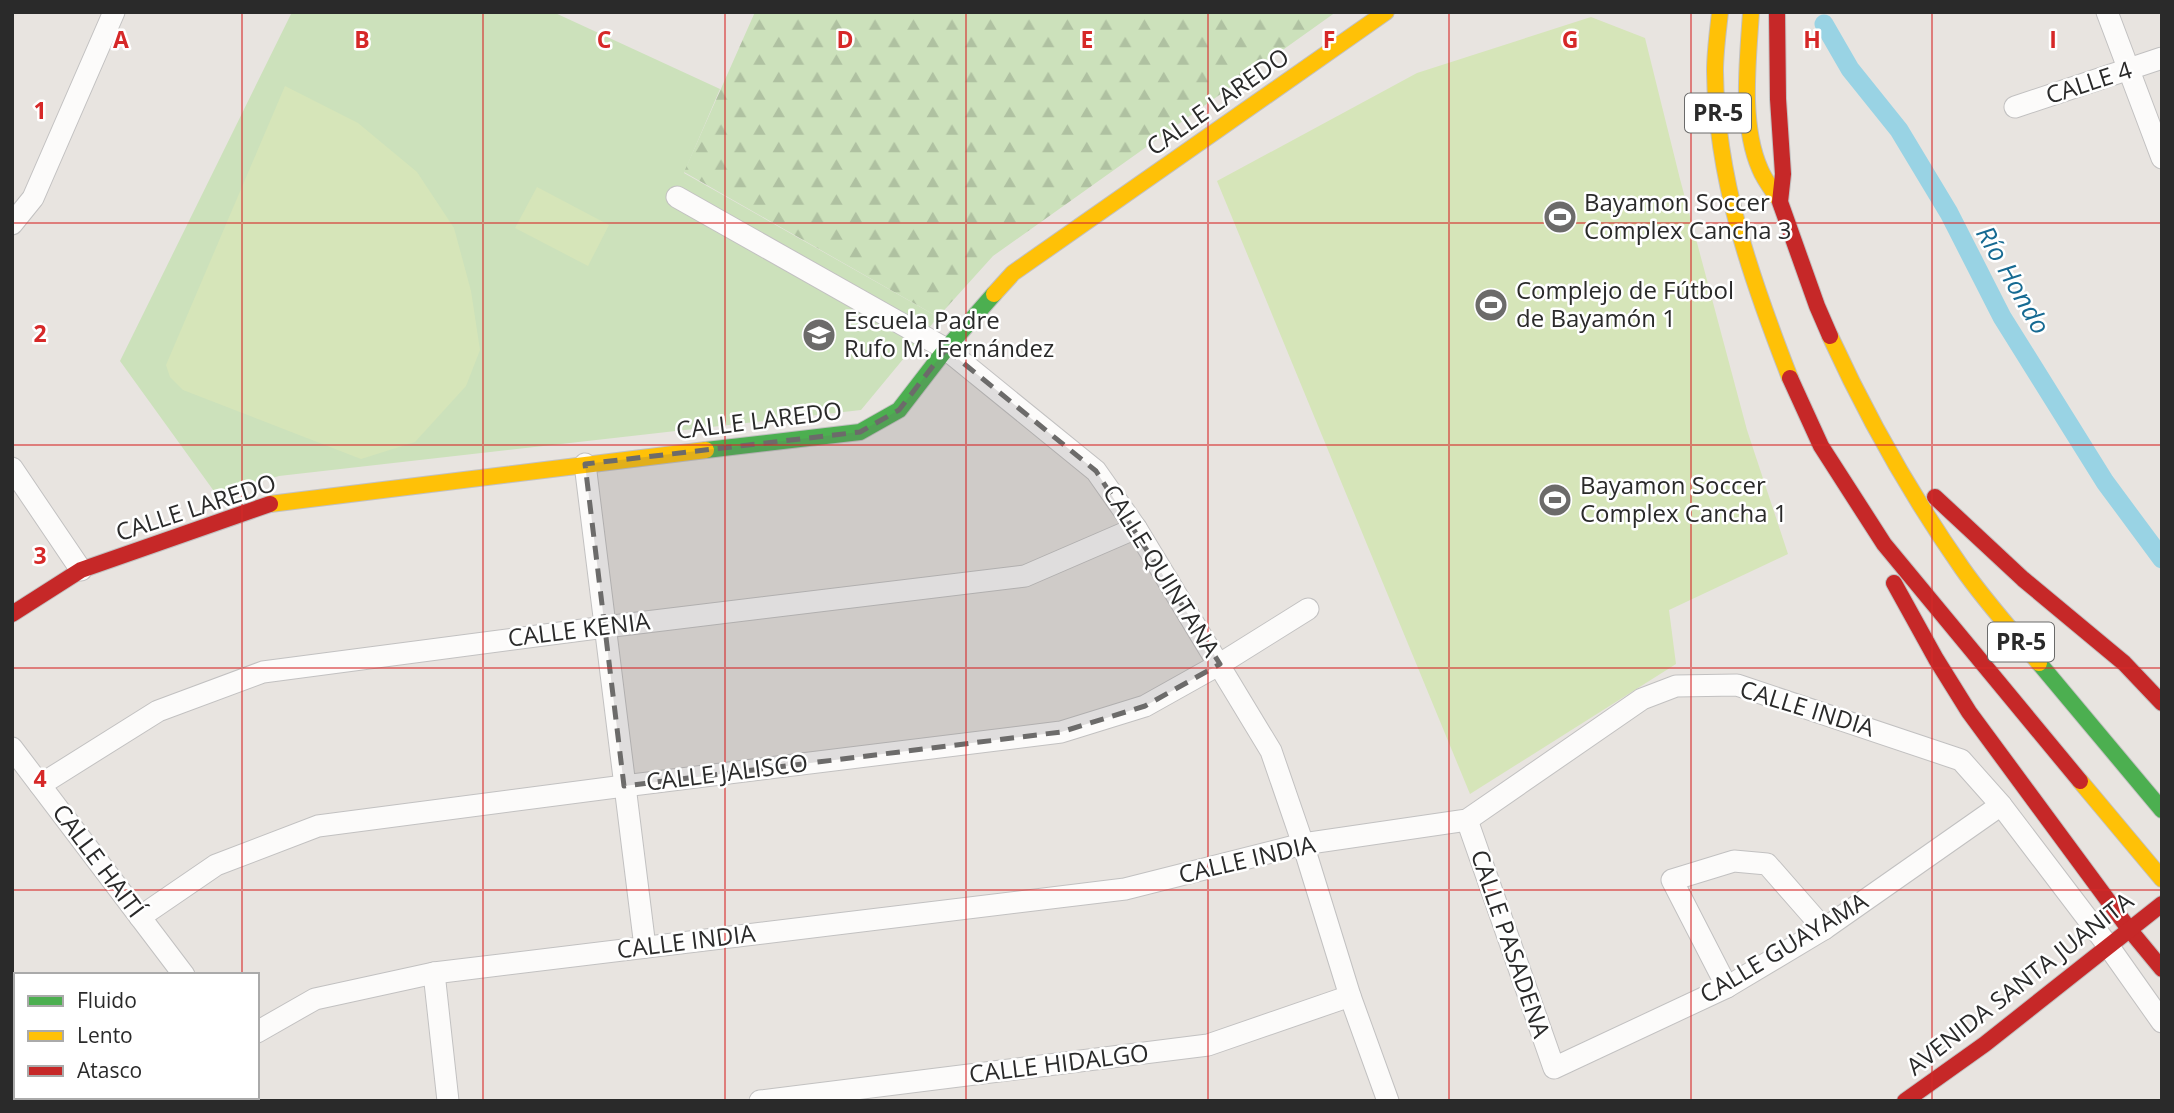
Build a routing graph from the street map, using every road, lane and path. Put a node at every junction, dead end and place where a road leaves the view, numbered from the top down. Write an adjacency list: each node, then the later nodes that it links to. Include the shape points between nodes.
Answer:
1 (114, 12): 17 (street, via 33,198)
2 (1386, 12): 9 (main road, CALLE LAREDO)
3 (1403, 12): 9 (main road)
4 (1720, 12): 11 (main road, PR-5)
5 (1751, 12): 16 (main road, via 1747,72 1753,142 1758,166)
6 (1777, 12): 16 (main road, PR-5)
7 (2107, 12): 12 (street)
8 (1704, 22): 11 (main road)
9 (1370, 24): 18 (main road, CALLE LAREDO, via 1013,273)
10 (2162, 58): 12 (street, CALLE 4)
11 (1715, 69): 23 (main road, PR-5, via 1724,170 1759,299 1821,446)
12 (2129, 69): 13 (street, CALLE 4); 14 (street)
13 (2015, 107)
14 (2162, 158)
15 (677, 197): 18 (street, CALLE QUINTANA)
16 (1780, 202): 21 (main road, PR-5, via 1817,306 1856,393)
17 (12, 224)
18 (946, 349): 19 (main road, CALLE LAREDO, via 899,410 860,432); 22 (street, CALLE QUINTANA, via 1096,471)
19 (585, 464): 24 (main road, CALLE LAREDO, via 274,503); 27 (street)
20 (12, 468): 24 (street)
21 (1899, 471): 29 (main road, via 2107,648); 34 (main road, PR-5, via 1994,610)
22 (1136, 528): 27 (street, CALLE KENIA, via 1025,576); 28 (street, CALLE QUINTANA)
23 (1884, 544): 37 (main road, PR-5); 41 (main road, via 1892,580 1936,659 2010,769)
24 (80, 570): 26 (main road, CALLE LAREDO)
25 (1308, 609): 28 (street, CALLE JALISCO)
26 (12, 614)
27 (605, 627): 31 (street, CALLE KENIA, via 263,673 158,711); 32 (street)
28 (1220, 664): 32 (street, CALLE JALISCO, via 1144,706 1061,732); 36 (street, CALLE QUINTANA, via 1270,751)
29 (2162, 703)
30 (12, 748): 31 (street, CALLE HAITÍ)
31 (40, 785): 39 (street, CALLE HAITÍ)
32 (624, 786): 39 (street, CALLE JALISCO, via 318,826 216,864); 42 (street)
33 (2001, 805): 35 (street, CALLE INDIA, via 1961,760 1737,685 1676,686 1642,699); 40 (street, CALLE GUAYAMA); 43 (street, CALLE INDIA)
34 (2159, 807)
35 (1467, 820): 36 (street, CALLE INDIA); 51 (street, CALLE PASADENA)
36 (1303, 845): 42 (street, CALLE INDIA, via 1125,889); 48 (street, CALLE QUINTANA)
37 (2162, 879)
38 (2162, 904): 41 (main road, AVENIDA SANTA JUANITA)
39 (140, 917): 45 (street, CALLE HAITÍ)
40 (1824, 929): 47 (street, CALLE GUAYAMA); 47 (street, via 1767,864 1734,861 1672,880)
41 (2129, 929): 43 (main road, AVENIDA SANTA JUANITA); 44 (main road)
42 (645, 947): 46 (street, CALLE INDIA)
43 (2109, 947): 49 (street, CALLE INDIA); 55 (main road, AVENIDA SANTA JUANITA)
44 (2162, 969)
45 (182, 973)
46 (434, 973): 50 (street, CALLE INDIA, via 315,999); 52 (street)
47 (1727, 987): 51 (street, CALLE GUAYAMA)
48 (1350, 996): 53 (street, CALLE HIDALGO, via 1208,1045); 54 (street, CALLE QUINTANA)
49 (2162, 1021)
50 (259, 1031)
51 (1554, 1068)
52 (448, 1101)
53 (760, 1101)
54 (1388, 1101)
55 (1905, 1101)

